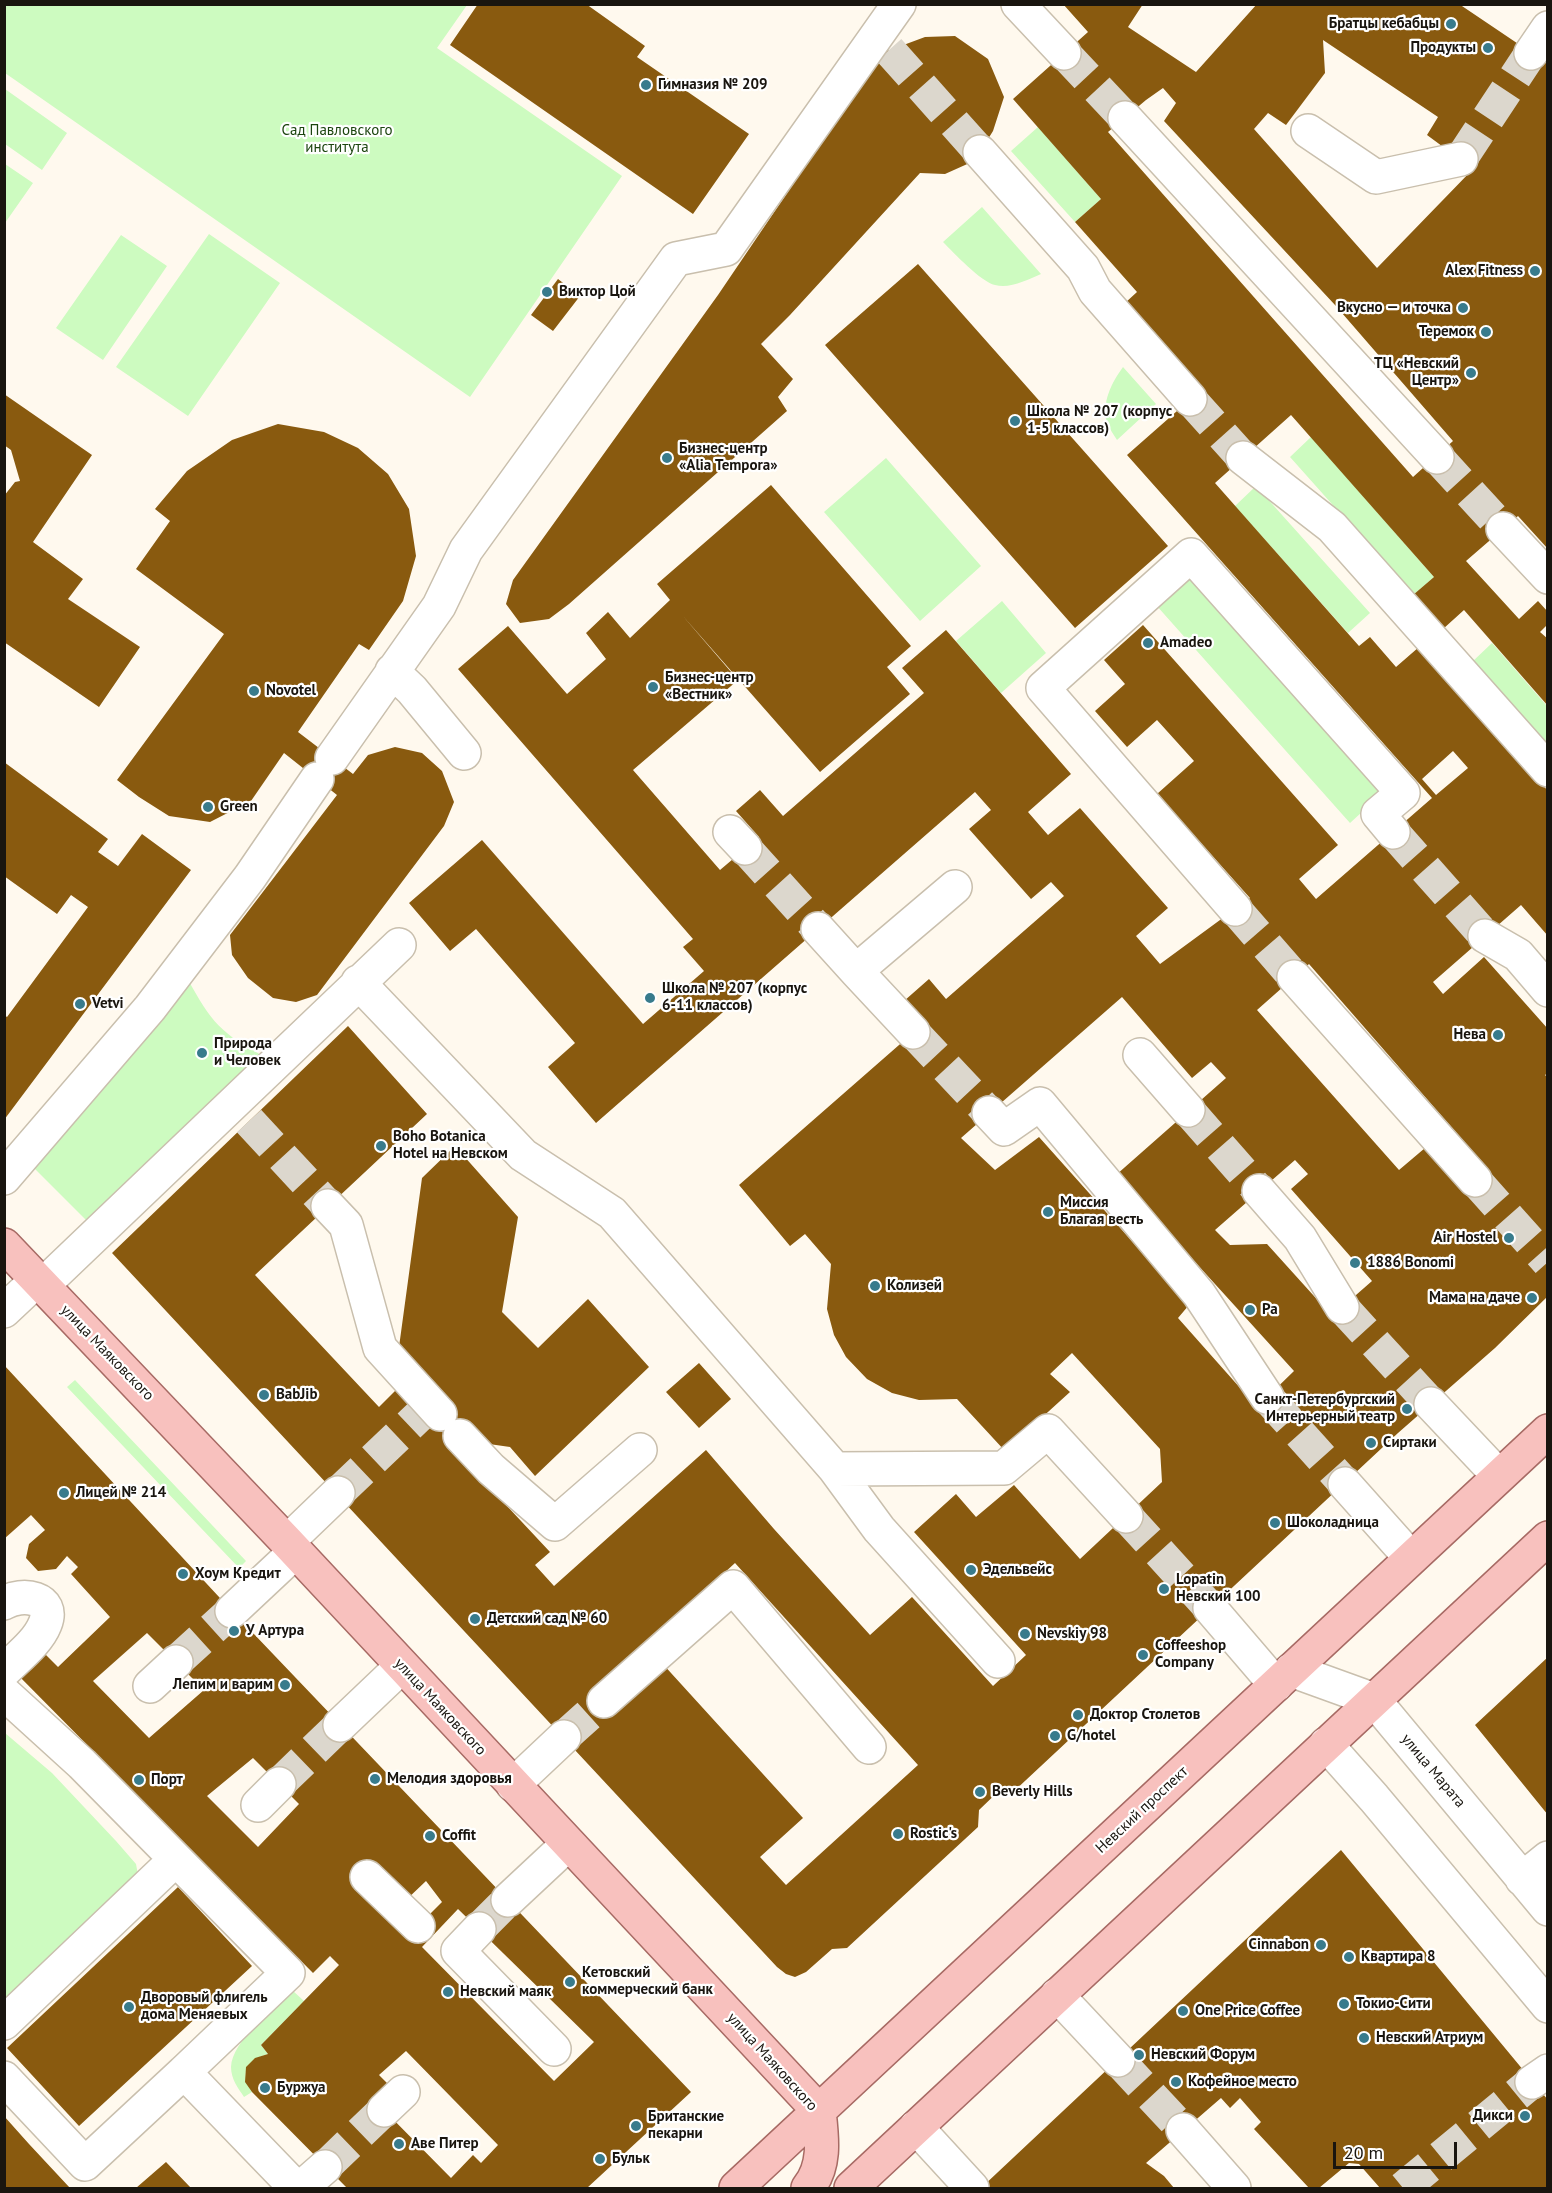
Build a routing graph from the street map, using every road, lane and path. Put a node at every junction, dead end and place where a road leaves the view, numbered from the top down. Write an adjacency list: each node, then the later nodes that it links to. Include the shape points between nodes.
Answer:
1 (900, 4): 13 (street, via 883,43 726,249 676,259 466,550 439,606)
2 (1018, 4): 3 (street)
3 (1064, 53)
4 (1125, 118): 9 (street)
5 (1308, 131): 7 (street, via 1376,177)
6 (980, 152): 8 (street, via 1083,268 1095,291)
7 (1461, 159)
8 (1190, 399)
9 (1437, 457)
10 (1243, 458): 15 (street, via 1332,527)
11 (1503, 529): 12 (street)
12 (1548, 577)
13 (392, 671): 14 (street); 30 (street, via 250,877 150,1008)
14 (464, 753)
15 (1548, 770)
16 (1394, 832): 18 (street, via 1378,814 1402,793 1191,555 1073,645 1043,688)
17 (955, 887): 22 (street)
18 (1235, 909)
19 (818, 929): 22 (street)
20 (1485, 936): 25 (street, via 1518,955)
21 (399, 945): 24 (street)
22 (856, 971): 26 (street)
23 (1294, 977): 31 (street)
24 (358, 982): 35 (street, via 240,1112); 42 (street, via 523,1155 612,1214)
25 (1548, 990)
26 (914, 1032)
27 (1140, 1055): 28 (street)
28 (1188, 1110)
29 (989, 1113): 38 (street, via 1004,1129 1040,1104 1199,1294)
30 (4, 1178)
31 (1475, 1180)
32 (1259, 1191): 36 (street, via 1300,1238)
33 (328, 1206): 41 (street, via 346,1225 380,1348 438,1417 555,1524)
34 (4, 1245): 35 (main road, улица Маяковского)
35 (40, 1282): 37 (street); 48 (main road, улица Маяковского)
36 (1342, 1307)
37 (4, 1311)
38 (1267, 1397)
39 (1431, 1404): 43 (street)
40 (1548, 1431): 43 (main road, Невский проспект)
41 (640, 1450)
42 (835, 1469): 46 (street, via 1004,1468 1048,1431); 53 (street, via 879,1529)
43 (1499, 1476): 49 (main road, Невский проспект)
44 (1345, 1484): 49 (street)
45 (338, 1494): 48 (street)
46 (1126, 1516)
47 (1548, 1538): 60 (main road)
48 (291, 1547): 52 (street); 55 (main road, улица Маяковского)
49 (1411, 1558): 57 (main road, Невский проспект)
50 (4, 1603): 56 (street, via 14,1597 33,1597 46,1611 46,1622 35,1639)
51 (1210, 1608): 57 (street)
52 (232, 1611)
53 (998, 1661)
54 (176, 1662): 58 (street)
55 (402, 1666): 62 (street); 66 (main road, улица Маяковского)
56 (4, 1671)
57 (1284, 1678): 60 (street); 81 (main road, Невский проспект)
58 (150, 1686)
59 (4, 1693): 69 (street, via 82,1764)
60 (1374, 1700): 64 (main road); 71 (street, улица Марата)
61 (604, 1701): 65 (street, via 733,1587)
62 (340, 1725)
63 (564, 1737): 66 (street)
64 (1326, 1744): 74 (main road); 75 (street)
65 (869, 1747)
66 (513, 1785): 67 (main road, улица Маяковского)
67 (568, 1844): 72 (street); 81 (main road, улица Маяковского)
68 (1548, 1857): 71 (street)
69 (175, 1860): 76 (street); 79 (street, via 288,1973)
70 (367, 1877): 77 (street, via 446,1936)
71 (1522, 1879): 73 (street, улица Марата)
72 (508, 1900)
73 (1548, 1910)
74 (1057, 1995): 78 (street); 82 (main road)
75 (1548, 2007)
76 (4, 2023)
77 (554, 2049)
78 (1118, 2060)
79 (184, 2072): 80 (street, via 85,2164); 84 (street)
80 (4, 2078)
81 (819, 2111): 85 (main road, Невский проспект); 86 (main road, улица Маяковского, via 823,2148 816,2178)
82 (916, 2127): 87 (main road); 88 (street)
83 (1184, 2130): 89 (street)
84 (296, 2188)
85 (736, 2188)
86 (808, 2188)
87 (851, 2188)
88 (972, 2188)
89 (1234, 2188)

